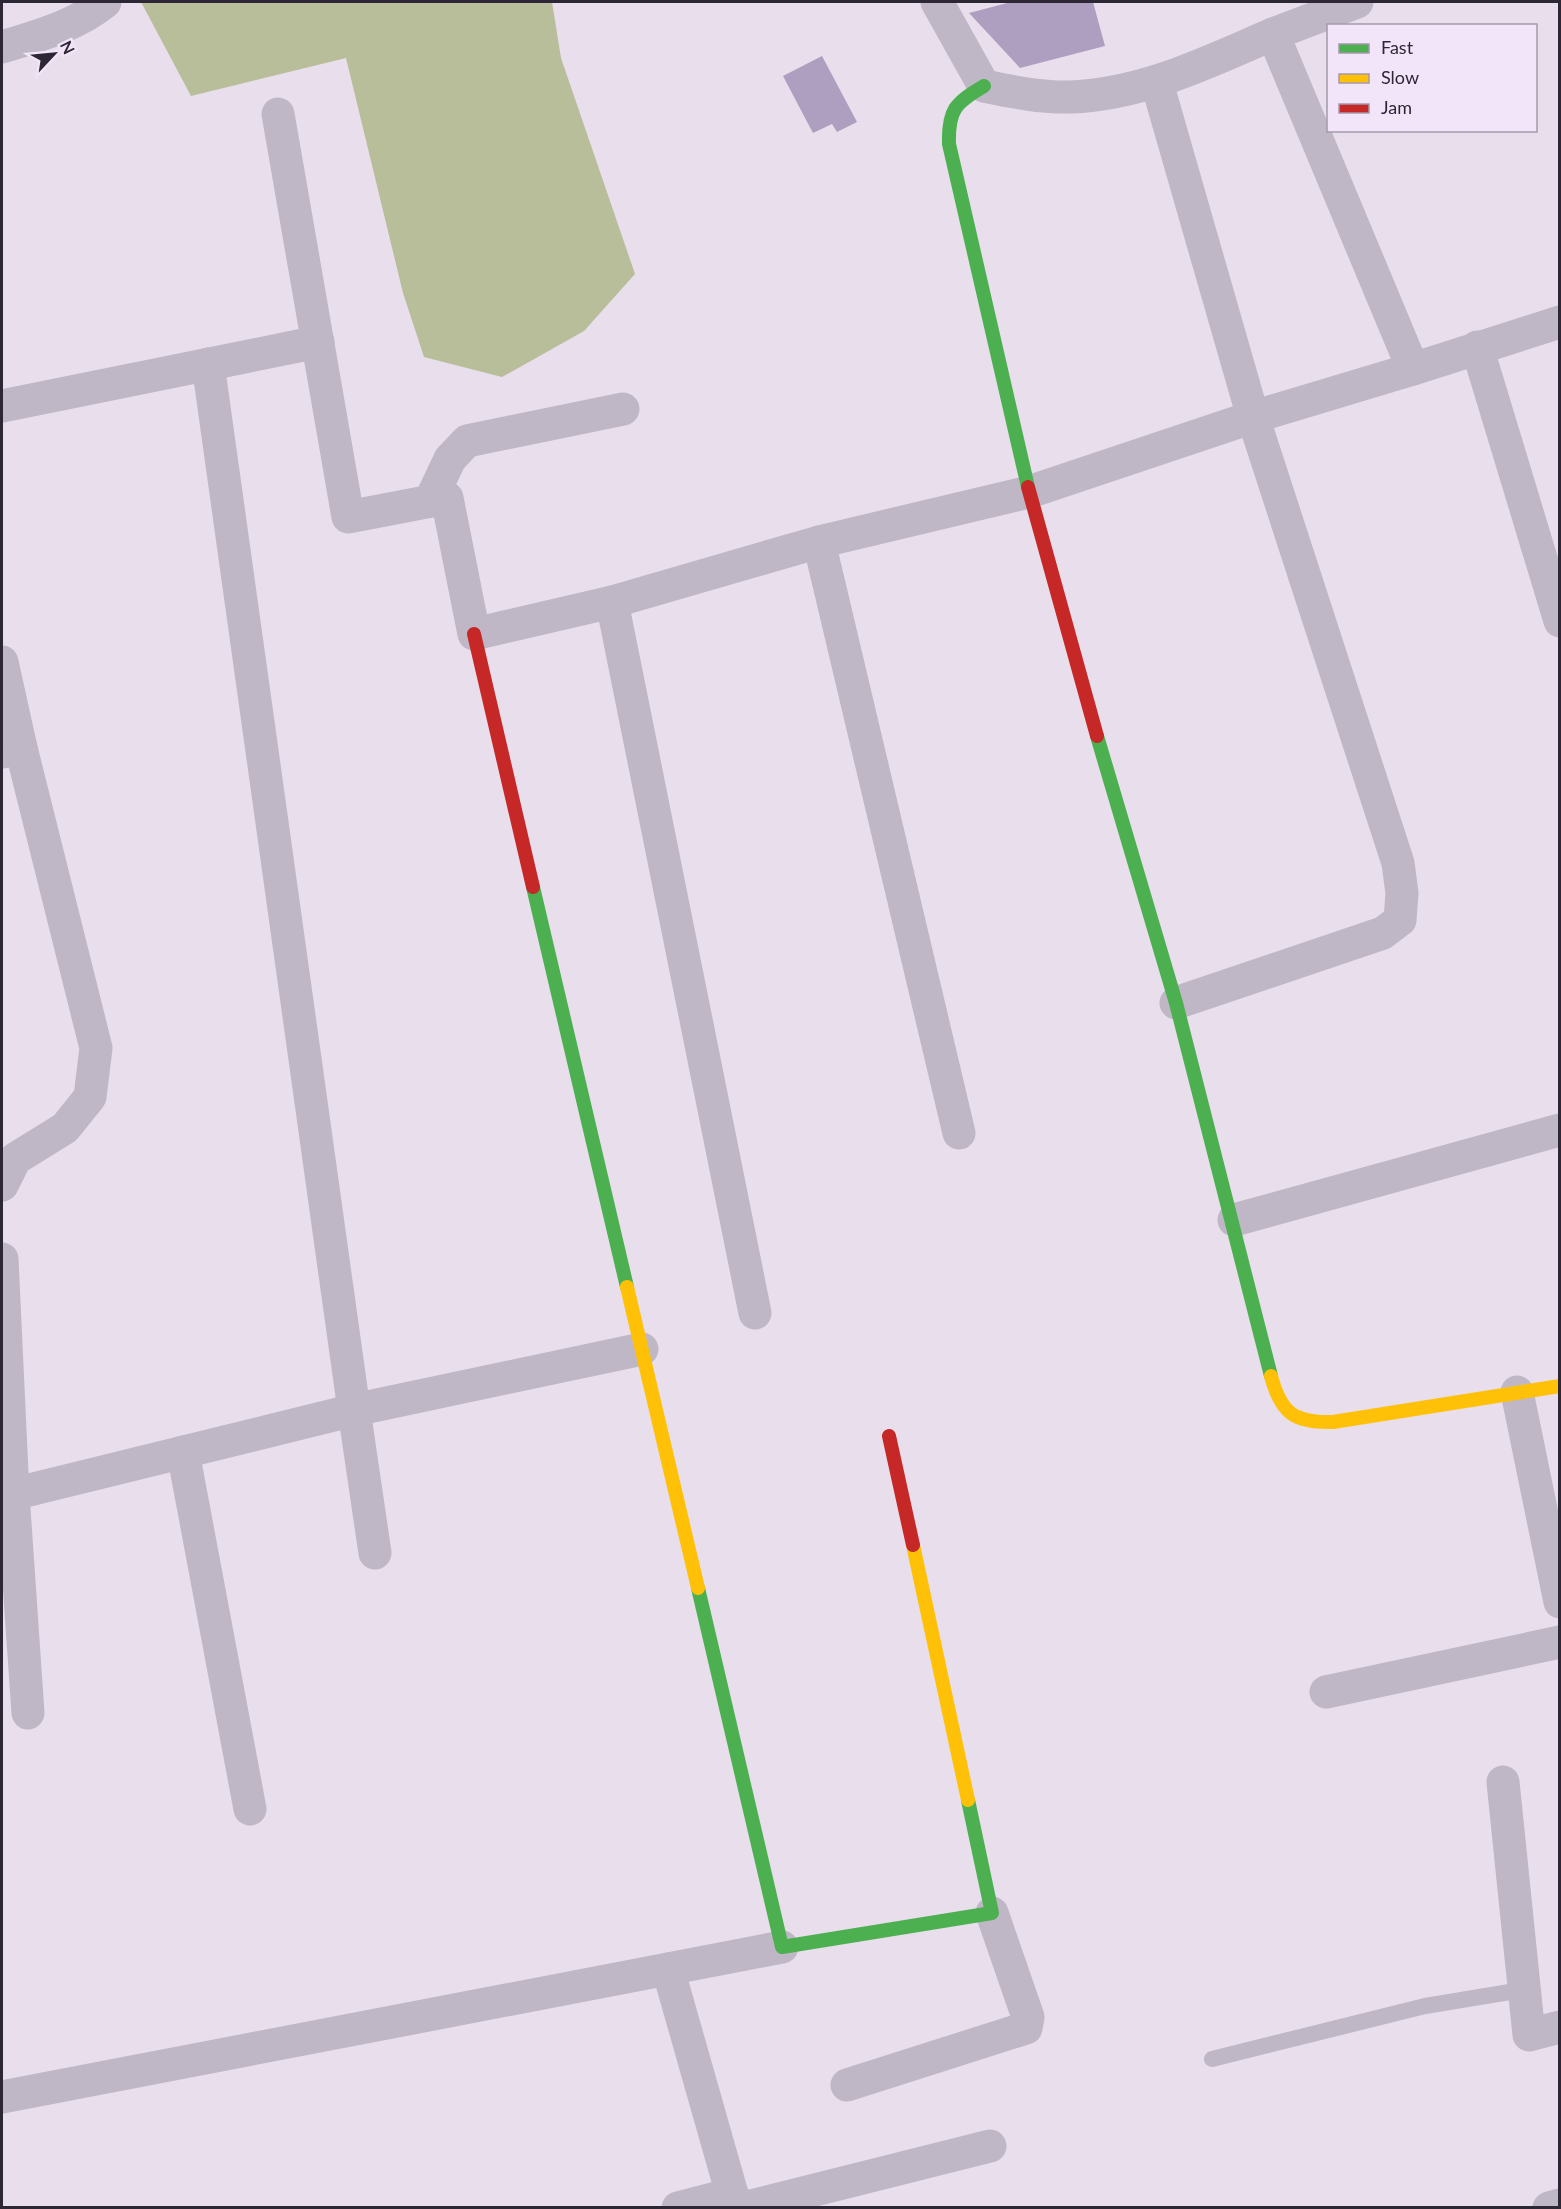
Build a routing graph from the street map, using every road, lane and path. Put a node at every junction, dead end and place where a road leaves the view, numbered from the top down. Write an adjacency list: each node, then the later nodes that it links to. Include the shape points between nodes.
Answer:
1 (105, 2): 5 (street, via 46,34)
2 (937, 2): 7 (street)
3 (1357, 2): 4 (street)
4 (1273, 34): 6 (street); 13 (street)
5 (2, 47)
6 (1157, 83): 7 (street, via 1107,95 1069,97); 16 (street)
7 (984, 86): 17 (street, via 955,103 950,114 949,144)
8 (278, 114): 10 (street)
9 (1560, 322): 11 (street)
10 (318, 342): 12 (street); 18 (street, via 348,517)
11 (1477, 347): 13 (street); 21 (street)
12 (208, 364): 14 (street); 35 (street)
13 (1413, 369): 16 (street)
14 (2, 406)
15 (623, 409): 18 (street, via 467,441 450,459)
16 (1253, 417): 17 (street); 25 (street, via 1398,863 1400,920 1383,933 1355,944)
17 (1029, 492): 19 (street); 25 (street)
18 (430, 501): 22 (street, via 447,498)
19 (819, 542): 20 (street); 27 (street)
20 (612, 602): 22 (street); 31 (street)
21 (1560, 621)
22 (474, 634): 32 (street)
23 (2, 662): 24 (street)
24 (11, 750): 28 (street, via 96,1048 90,1097 65,1128 15,1159)
25 (1176, 1003): 29 (street)
26 (1560, 1130): 29 (street)
27 (959, 1133)
28 (2, 1185)
29 (1234, 1220): 34 (street, via 1276,1396 1289,1415 1306,1423 1333,1422)
30 (2, 1259): 38 (street)
31 (755, 1313)
32 (642, 1349): 35 (street); 47 (street)
33 (1560, 1386): 34 (street)
34 (1517, 1392): 40 (street)
35 (354, 1410): 37 (street); 39 (street)
36 (889, 1436): 46 (street)
37 (183, 1452): 38 (street); 45 (street)
38 (13, 1494): 43 (street)
39 (375, 1553)
40 (1560, 1602)
41 (1560, 1642): 42 (street)
42 (1326, 1692)
43 (28, 1713)
44 (1503, 1782): 49 (street)
45 (250, 1809)
46 (992, 1913): 47 (street); 52 (street, via 1028,2016 1026,2028)
47 (782, 1947): 48 (street)
48 (668, 1969): 53 (street); 55 (street)
49 (1522, 1990): 50 (street, via 1529,2035); 51 (lane, via 1425,2006)
50 (1560, 2027)
51 (1212, 2059)
52 (847, 2085)
53 (2, 2097)
54 (990, 2146): 55 (street)
55 (737, 2203): 57 (street)
56 (1560, 2205): 58 (street)
57 (678, 2208)
58 (1550, 2208)

